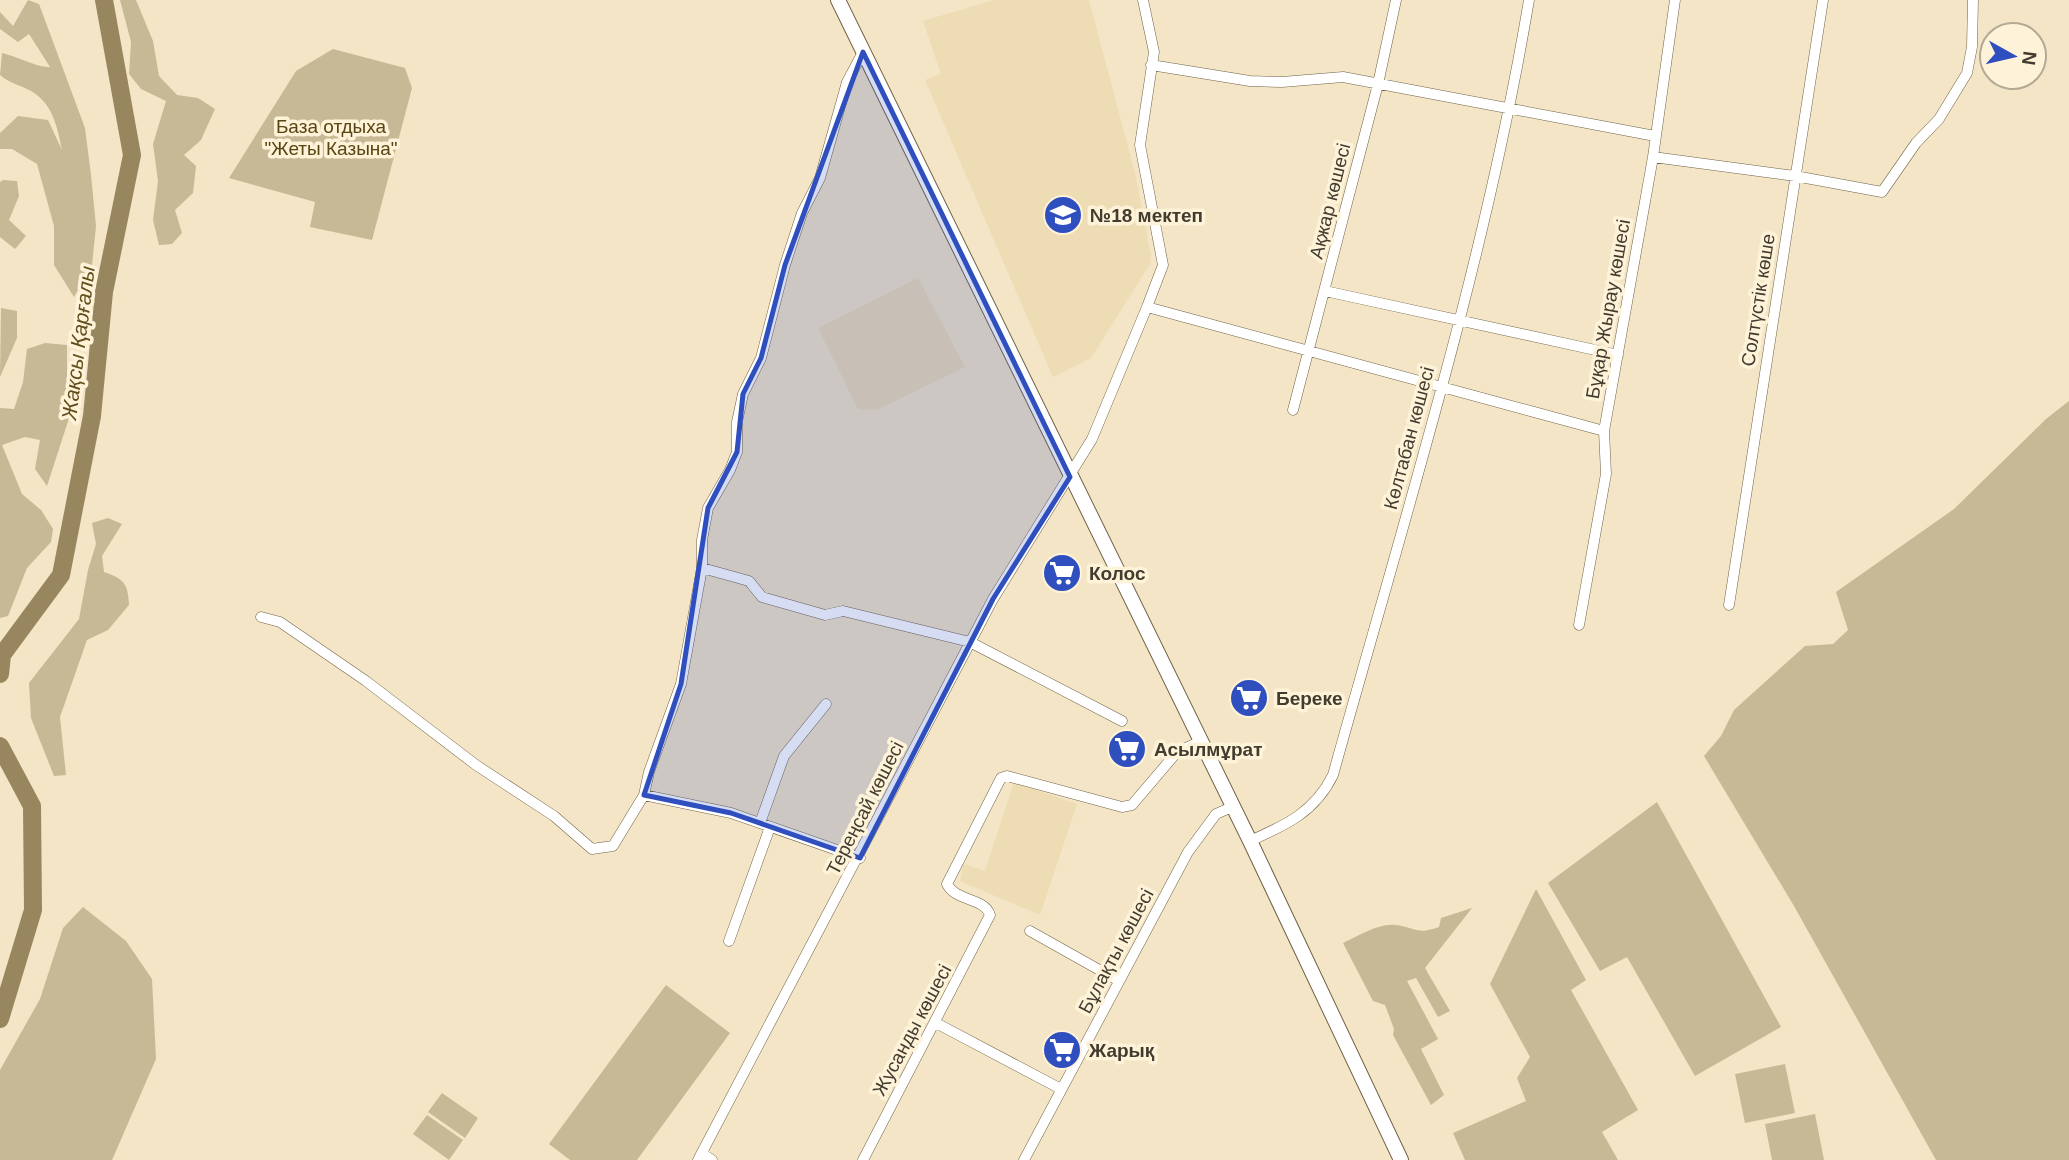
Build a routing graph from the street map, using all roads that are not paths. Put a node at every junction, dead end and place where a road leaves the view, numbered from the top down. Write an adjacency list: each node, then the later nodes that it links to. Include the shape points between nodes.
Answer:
1 (838, 0): 8 (main road)
2 (1143, 0): 9 (street, Тереңсай көшесі, via 1154,52)
3 (1396, 0): 10 (street, Ақжар көшесі)
4 (1529, 0): 11 (street, Көлтабан көшесі)
5 (1675, 0): 12 (street, Бұқар Жырау көшесі)
6 (1823, 0): 14 (street, Солтүстік көше)
7 (1973, 0): 14 (street, via 1967,73 1939,119 1882,192)
8 (863, 52): 23 (main road); 24 (street, via 847,82 820,178 802,213 785,265 761,358 743,394 737,452 708,508)
9 (1151, 65): 10 (street, via 1250,81 1343,77); 16 (street, Тереңсай көшесі, via 1140,145 1163,265)
10 (1378, 84): 11 (street); 15 (street, Ақжар көшесі)
11 (1511, 109): 12 (street); 17 (street, Көлтабан көшесі)
12 (1655, 136): 13 (street, Бұқар Жырау көшесі)
13 (1653, 157): 14 (street); 19 (street, Бұқар Жырау көшесі)
14 (1795, 176): 25 (street, Солтүстік көше)
15 (1325, 291): 17 (street); 18 (street, Ақжар көшесі)
16 (1147, 307): 18 (street); 23 (street, Тереңсай көшесі, via 1093,439)
17 (1458, 319): 19 (street); 20 (street, Көлтабан көшесі)
18 (1310, 351): 20 (street); 21 (street, Ақжар көшесі)
19 (1618, 355): 22 (street, Бұқар Жырау көшесі)
20 (1441, 387): 22 (street); 35 (street, Көлтабан көшесі, via 1332,775 1313,805)
21 (1293, 410)
22 (1604, 431): 27 (street, Бұқар Жырау көшесі, via 1606,474)
23 (1070, 477): 28 (street, Тереңсай көшесі); 31 (main road)
24 (702, 568): 28 (street, via 749,581 762,597 825,615 843,611); 32 (street, via 681,684)
25 (1729, 605)
26 (261, 617): 32 (street, via 280,622 366,681 476,765 554,816 592,849 612,846)
27 (1579, 625)
28 (970, 642): 30 (street); 36 (street, Тереңсай көшесі)
29 (825, 704): 34 (street, via 784,756)
30 (1122, 720)
31 (1199, 743): 33 (main road); 40 (street, Жусанды көшесі, via 1177,752 1132,805 1122,807 1004,776 947,884 953,893 983,906 990,915)
32 (645, 795): 34 (street)
33 (1232, 807): 35 (main road); 39 (street, Бұлақты көшесі, via 1216,814 1188,852)
34 (765, 825): 36 (street); 38 (street)
35 (1250, 841): 46 (main road)
36 (859, 858): 42 (street, Тереңсай көшесі)
37 (1030, 931): 39 (street)
38 (729, 941)
39 (1119, 981): 41 (street, Бұлақты көшесі)
40 (936, 1023): 41 (street); 44 (street, Жусанды көшесі)
41 (1061, 1089): 45 (street, Бұлақты көшесі)
42 (700, 1157): 43 (street)
43 (712, 1160)
44 (863, 1160)
45 (1024, 1160)
46 (1401, 1160)

